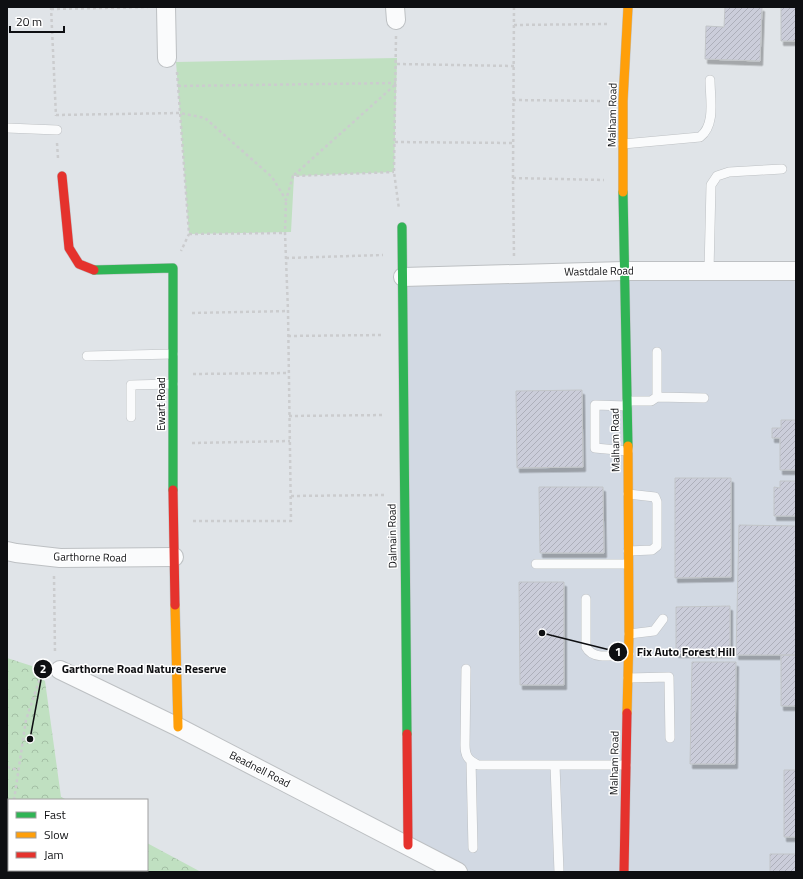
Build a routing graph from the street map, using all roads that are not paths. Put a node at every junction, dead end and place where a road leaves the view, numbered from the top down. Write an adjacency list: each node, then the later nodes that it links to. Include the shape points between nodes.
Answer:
1 (166, 7): 3 (street)
2 (628, 7): 7 (street, Malham Road)
3 (168, 58)
4 (710, 80): 7 (lane, via 710,120 706,132 700,137)
5 (7, 128): 6 (lane)
6 (57, 130)
7 (623, 144): 11 (street, Malham Road)
8 (782, 169): 12 (lane, via 729,172 717,176 711,185)
9 (62, 176): 16 (street, Ewart Road, via 69,248 79,264 94,270 173,268)
10 (402, 227): 14 (street, Dalmain Road)
11 (624, 270): 12 (street, Wastdale Road); 14 (street, Wastdale Road); 21 (street, Malham Road)
12 (709, 271): 13 (street, Wastdale Road)
13 (796, 271)
14 (403, 277): 42 (street, Dalmain Road)
15 (657, 352): 19 (lane)
16 (173, 354): 17 (lane); 18 (street, Ewart Road)
17 (87, 356)
18 (173, 384): 22 (lane, via 131,385); 27 (street, Ewart Road)
19 (657, 397): 20 (lane); 21 (lane)
20 (704, 398)
21 (627, 404): 23 (street, Malham Road); 23 (lane, via 595,406 595,448)
22 (131, 417)
23 (628, 450): 24 (street, Malham Road)
24 (628, 494): 26 (street, Malham Road); 26 (lane, via 655,497 657,546 652,550)
25 (7, 551): 27 (street, Garthorne Road, via 54,557)
26 (628, 551): 29 (street, Malham Road)
27 (174, 557): 37 (street, Ewart Road)
28 (536, 564): 29 (lane)
29 (628, 564): 32 (street, Malham Road)
30 (586, 599): 33 (lane, via 586,647 589,653 595,656)
31 (663, 619): 32 (lane, via 654,631)
32 (629, 634): 33 (street, Malham Road)
33 (629, 654): 36 (street, Malham Road)
34 (466, 669): 39 (lane, via 464,745 465,755)
35 (60, 670): 37 (street, Beadnell Road)
36 (627, 678): 38 (lane, via 669,677); 41 (street, Malham Road)
37 (178, 727): 42 (street, Beadnell Road)
38 (670, 738)
39 (471, 762): 40 (lane, via 478,765); 43 (lane)
40 (555, 765): 41 (lane); 45 (lane)
41 (626, 765): 46 (street, Malham Road)
42 (408, 845): 44 (street, Beadnell Road)
43 (473, 848)
44 (458, 872)
45 (558, 872)
46 (624, 872)

